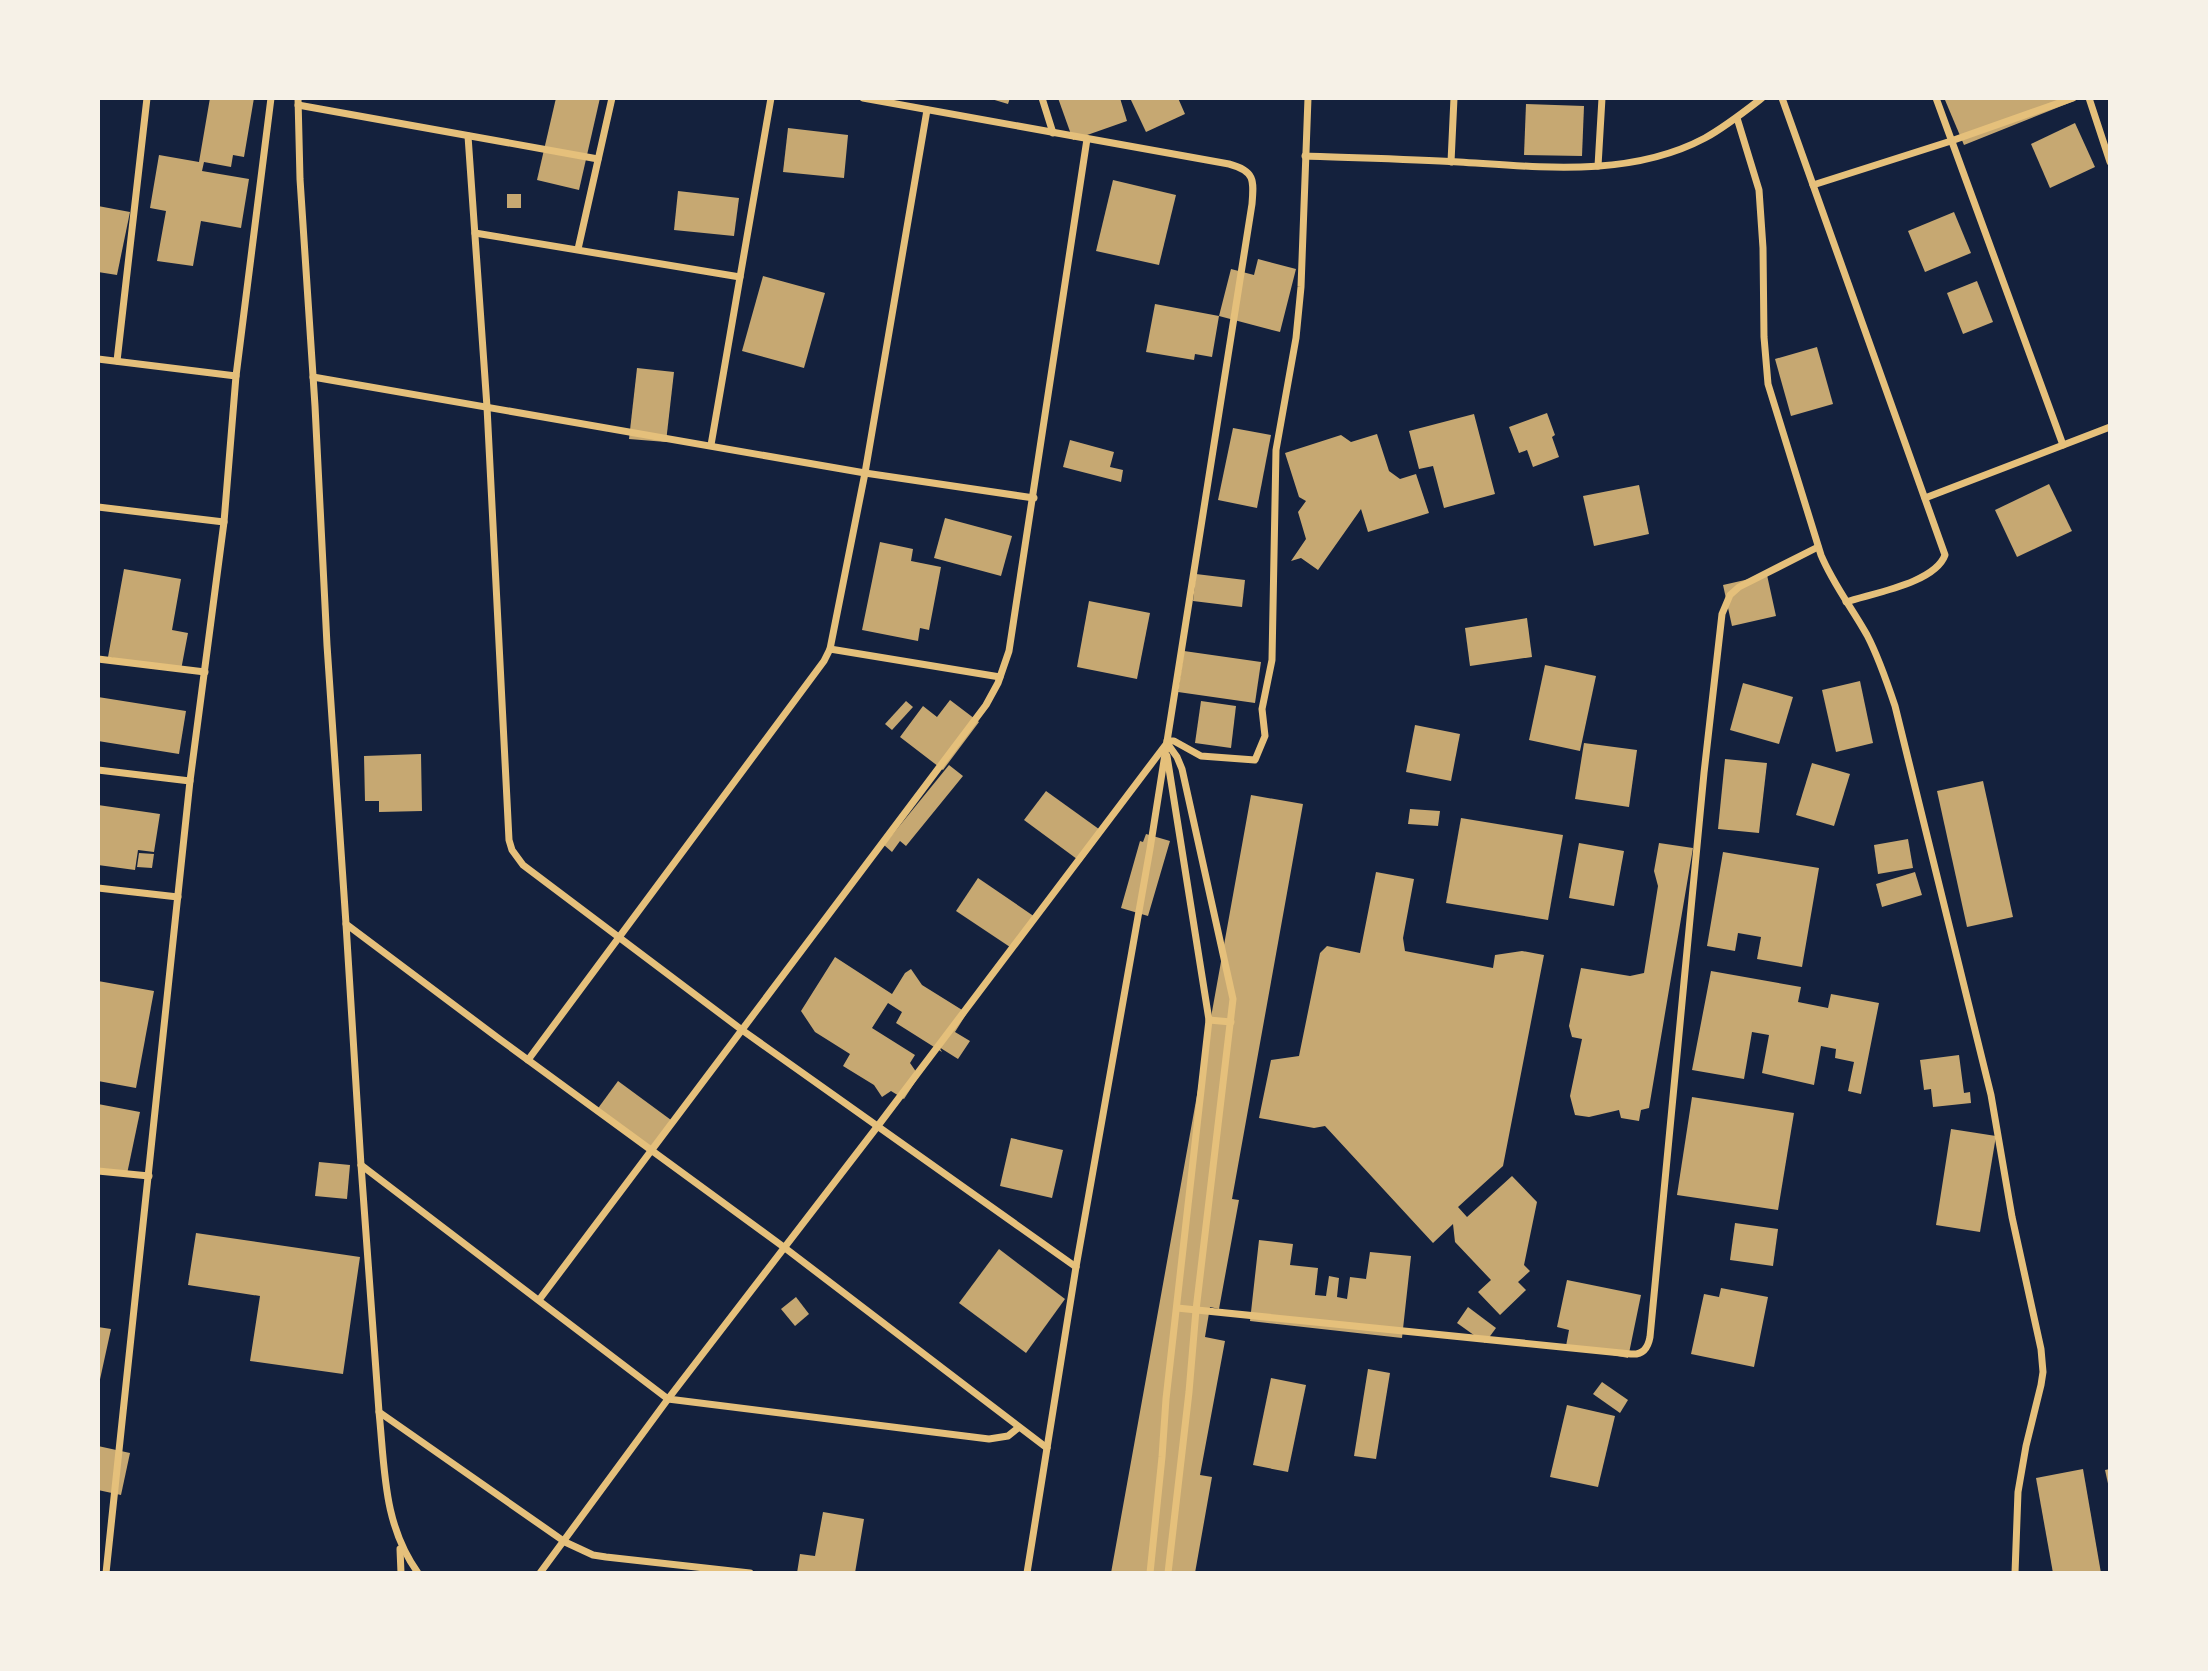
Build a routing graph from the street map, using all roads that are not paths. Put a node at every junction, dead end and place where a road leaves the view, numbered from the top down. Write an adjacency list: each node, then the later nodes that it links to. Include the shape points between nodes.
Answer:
1 (147, 98): 32 (street)
2 (271, 98): 33 (street)
3 (612, 98): 23 (street)
4 (771, 98): 30 (street)
5 (863, 98): 16 (street)
6 (1042, 98): 18 (street)
7 (1308, 98): 22 (street)
8 (1454, 98): 24 (street)
9 (1602, 98): 26 (street)
10 (1762, 98): 17 (street)
11 (1782, 98): 27 (street)
12 (1936, 98): 21 (street)
13 (2073, 98): 21 (street)
14 (2089, 98): 25 (street)
15 (298, 102): 19 (street); 34 (street)
16 (926, 110): 18 (street); 39 (street)
17 (1737, 118): 26 (street, via 1673,151); 44 (street, via 1759,190 1768,384)
18 (1053, 133): 20 (street)
19 (468, 136): 23 (street); 28 (street)
20 (1087, 139): 40 (street); 50 (street, via 1238,167 1251,174 1252,180 1252,204)
21 (1951, 141): 27 (street); 38 (street)
22 (1305, 156): 24 (street); 50 (street, via 1297,325 1276,450 1274,636 1262,709 1265,736 1255,760 1201,756 1174,741)
23 (598, 159): 29 (street)
24 (1451, 162): 26 (street)
25 (2110, 162)
26 (1598, 166)
27 (1813, 185): 41 (street)
28 (475, 233): 29 (street); 35 (street)
29 (578, 249): 30 (street)
30 (740, 277): 37 (street)
31 (98, 359): 32 (street)
32 (117, 361): 33 (street)
33 (236, 376): 43 (street)
34 (313, 377): 35 (street); 55 (street)
35 (487, 407): 37 (street); 56 (street, via 509,840 523,865)
36 (2110, 427): 38 (street)
37 (711, 445): 39 (street)
38 (2063, 445): 41 (street)
39 (865, 473): 40 (street); 46 (street)
40 (1034, 498): 49 (street, via 1009,651)
41 (1925, 498): 45 (street, via 1944,550 1941,563 1919,579)
42 (98, 507): 43 (street)
43 (224, 522): 48 (street)
44 (1818, 547): 45 (street); 70 (street, via 1739,587 1722,614 1647,1348 1631,1354)
45 (1846, 602): 85 (street, via 1881,664 1895,706 1991,1095 2038,1332 2043,1373 2020,1472)
46 (830, 649): 49 (street); 56 (street)
47 (98, 659): 48 (street)
48 (205, 672): 52 (street)
49 (1000, 677): 59 (street, via 986,705)
50 (1167, 744): 57 (street); 58 (street, via 1182,769 1233,999); 61 (street); 67 (street)
51 (98, 771): 52 (street)
52 (190, 781): 54 (street)
53 (98, 888): 54 (street)
54 (178, 897): 65 (street)
55 (346, 924): 60 (street); 63 (street)
56 (620, 936): 59 (street); 60 (street)
57 (1209, 1020): 58 (street); 69 (street)
58 (1231, 1022): 70 (street)
59 (742, 1030): 61 (street); 62 (street)
60 (528, 1060): 62 (street)
61 (877, 1128): 66 (street); 67 (street)
62 (652, 1149): 66 (street); 68 (street)
63 (361, 1165): 68 (street); 72 (street)
64 (98, 1171): 65 (street)
65 (149, 1176): 77 (street)
66 (785, 1248): 71 (street); 73 (street)
67 (1076, 1268): 74 (street)
68 (539, 1300): 71 (street)
69 (1177, 1308): 70 (street); 83 (street)
70 (1196, 1310): 84 (street)
71 (668, 1399): 73 (street, via 989,1439 1008,1436); 75 (street)
72 (379, 1412): 75 (street); 76 (street, via 388,1498)
73 (1018, 1428): 74 (street)
74 (1047, 1448): 82 (street)
75 (565, 1542): 80 (street); 81 (street, via 593,1555)
76 (400, 1545): 78 (street); 79 (street)
77 (106, 1573)
78 (401, 1573)
79 (418, 1573)
80 (540, 1573)
81 (750, 1573)
82 (1027, 1573)
83 (1150, 1573)
84 (1168, 1573)
85 (2015, 1573)

